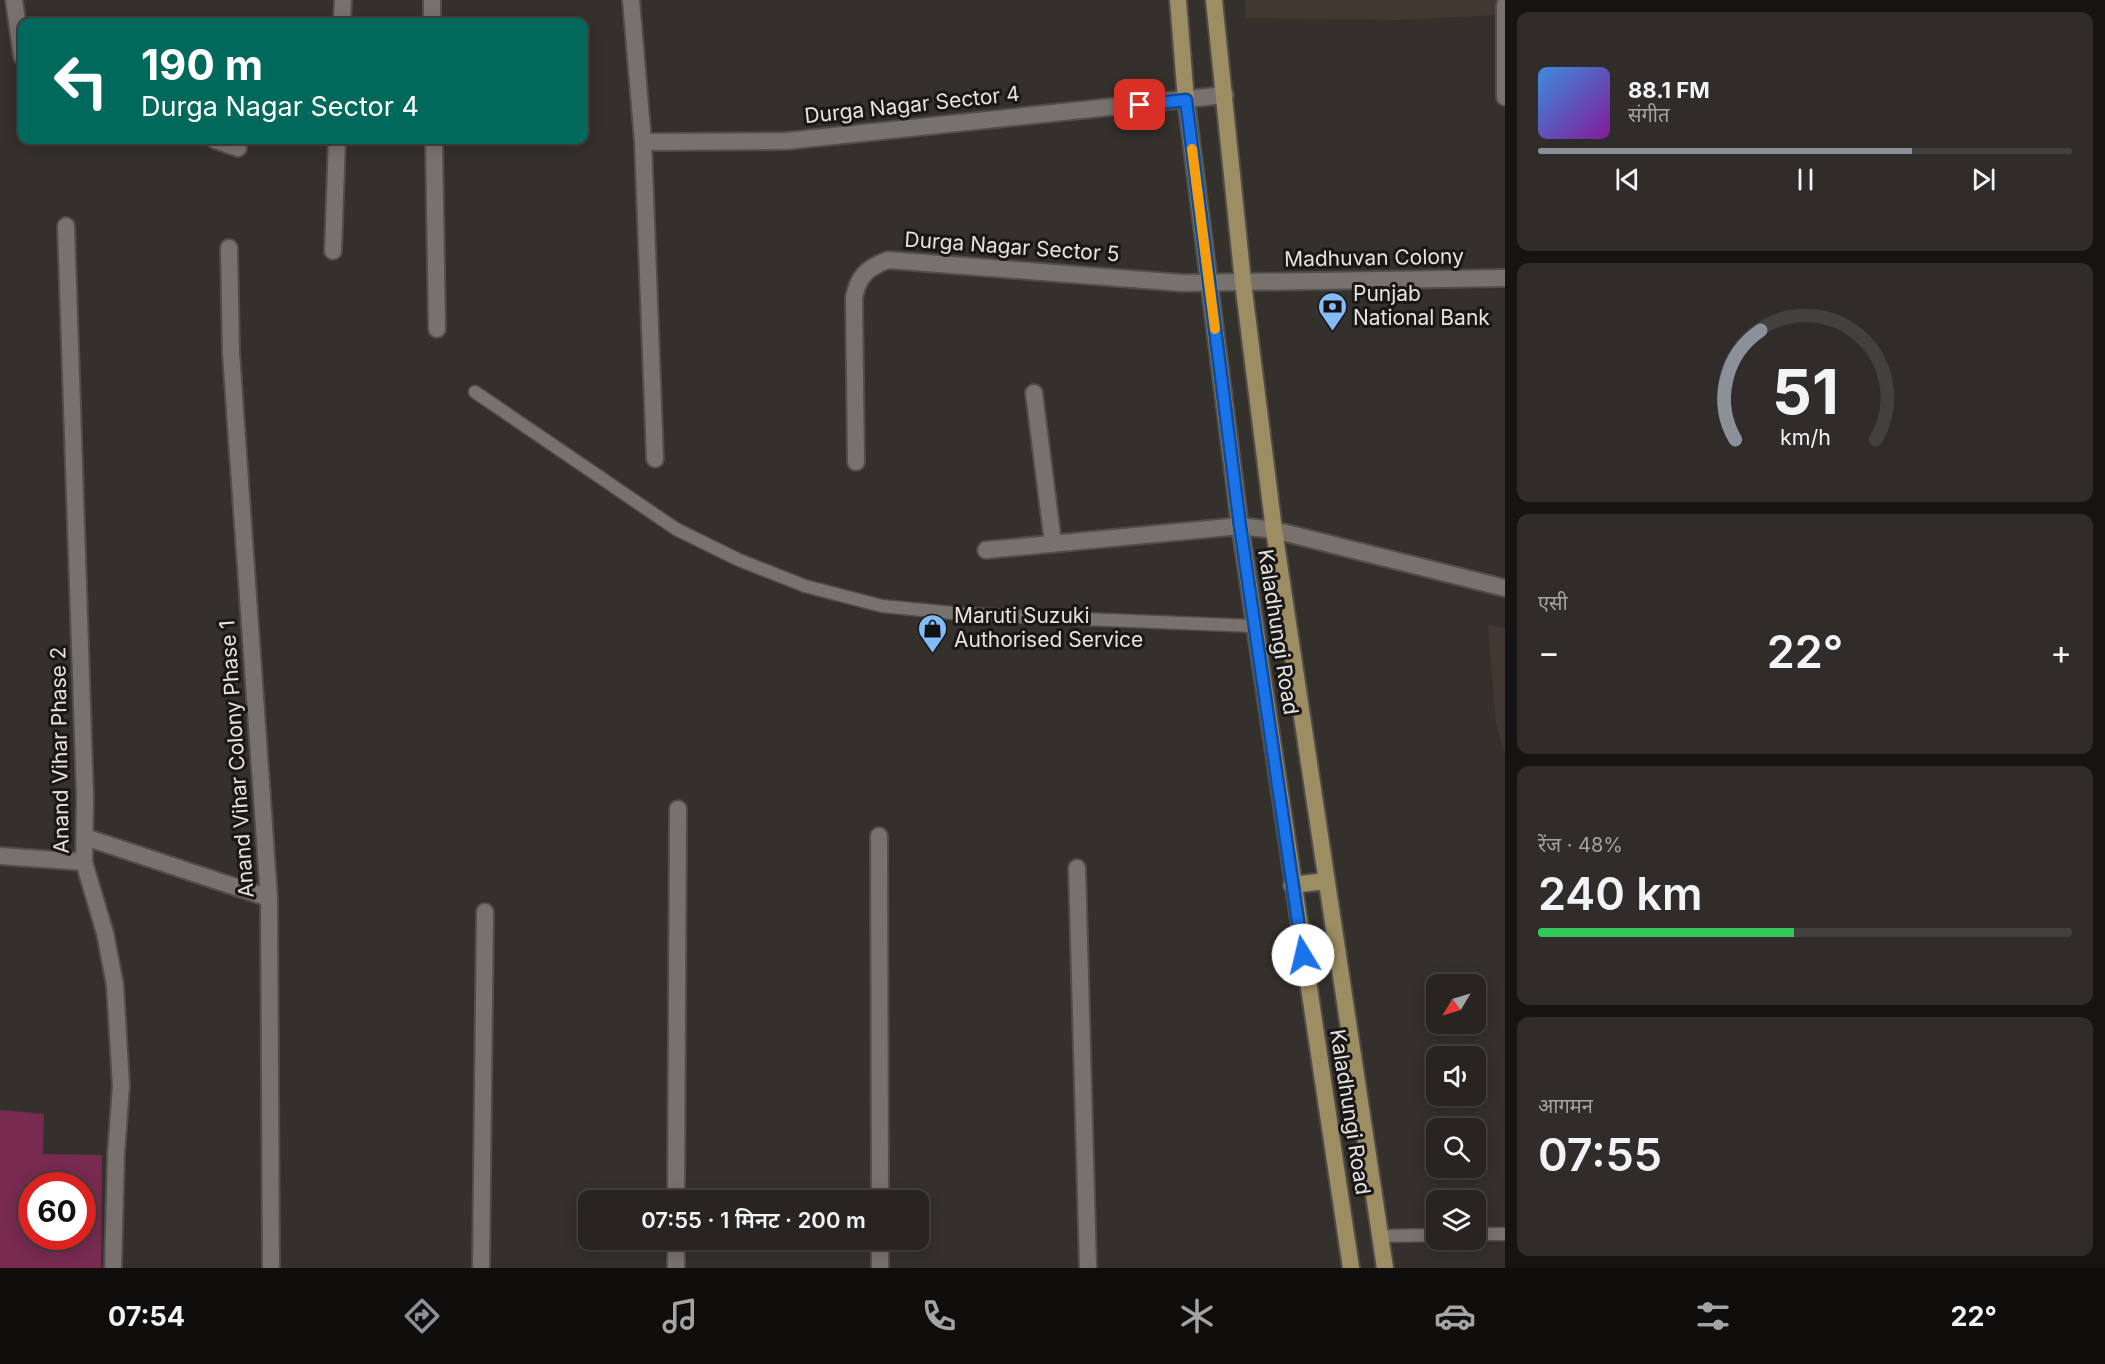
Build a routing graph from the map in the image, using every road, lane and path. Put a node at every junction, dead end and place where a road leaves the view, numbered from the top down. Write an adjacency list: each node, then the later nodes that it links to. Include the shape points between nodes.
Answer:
1 (14, 0): 10 (street)
2 (343, 0): 8 (street)
3 (432, 0): 9 (street)
4 (631, 0): 14 (street)
5 (1178, 0): 13 (main road, Kaladhungi Road)
6 (1214, 0): 11 (main road, Kaladhungi Road)
7 (1505, 5): 12 (street)
8 (342, 18)
9 (432, 18)
10 (18, 28)
11 (1225, 95): 13 (street, Durga Nagar Sector 4); 23 (main road, Kaladhungi Road)
12 (1505, 97)
13 (1186, 100): 14 (street, Durga Nagar Sector 4, via 786,141); 24 (main road, Kaladhungi Road)
14 (643, 142): 28 (street)
15 (226, 144): 18 (street)
16 (337, 144): 21 (street)
17 (434, 144): 25 (street)
18 (238, 148)
19 (66, 226): 38 (street, Anand Vihar Phase 2)
20 (229, 248): 44 (street, Anand Vihar Colony Phase 1, via 231,353)
21 (333, 251)
22 (1505, 278): 23 (street, Madhuvan Colony)
23 (1243, 282): 24 (street, Madhuvan Colony); 31 (main road, Kaladhungi Road)
24 (1209, 283): 29 (street, Durga Nagar Sector 5, via 888,260 871,266 857,281 854,298); 30 (main road, Kaladhungi Road)
25 (437, 329)
26 (475, 392): 35 (lane, via 676,528 739,560 805,586 882,606 963,614)
27 (1034, 393): 32 (street)
28 (655, 459)
29 (856, 462)
30 (1240, 526): 31 (street); 32 (street); 35 (main road, Kaladhungi Road)
31 (1274, 530): 34 (street); 42 (main road, Kaladhungi Road)
32 (1053, 543): 33 (street)
33 (986, 550)
34 (1505, 588)
35 (1254, 626): 43 (main road, Kaladhungi Road)
36 (678, 809): 46 (street)
37 (879, 836): 47 (street)
38 (85, 837): 40 (street, Anand Vihar Phase 2); 44 (street)
39 (0, 856): 40 (street)
40 (84, 862): 54 (street, Anand Vihar Phase 2, via 105,933 115,985 121,1086)
41 (1077, 868): 59 (street)
42 (1326, 881): 43 (main road); 51 (main road, Kaladhungi Road)
43 (1292, 885): 60 (main road, Kaladhungi Road)
44 (269, 898): 55 (street, Anand Vihar Colony Phase 1)
45 (485, 912): 56 (street)
46 (676, 1190)
47 (880, 1190)
48 (1486, 1234): 49 (lane)
49 (1505, 1234)
50 (1426, 1235): 51 (lane)
51 (1380, 1236): 61 (main road, Kaladhungi Road)
52 (676, 1250): 57 (street)
53 (880, 1250): 58 (street)
54 (113, 1268)
55 (270, 1268)
56 (481, 1268)
57 (676, 1268)
58 (880, 1268)
59 (1088, 1268)
60 (1351, 1268)
61 (1385, 1268)

